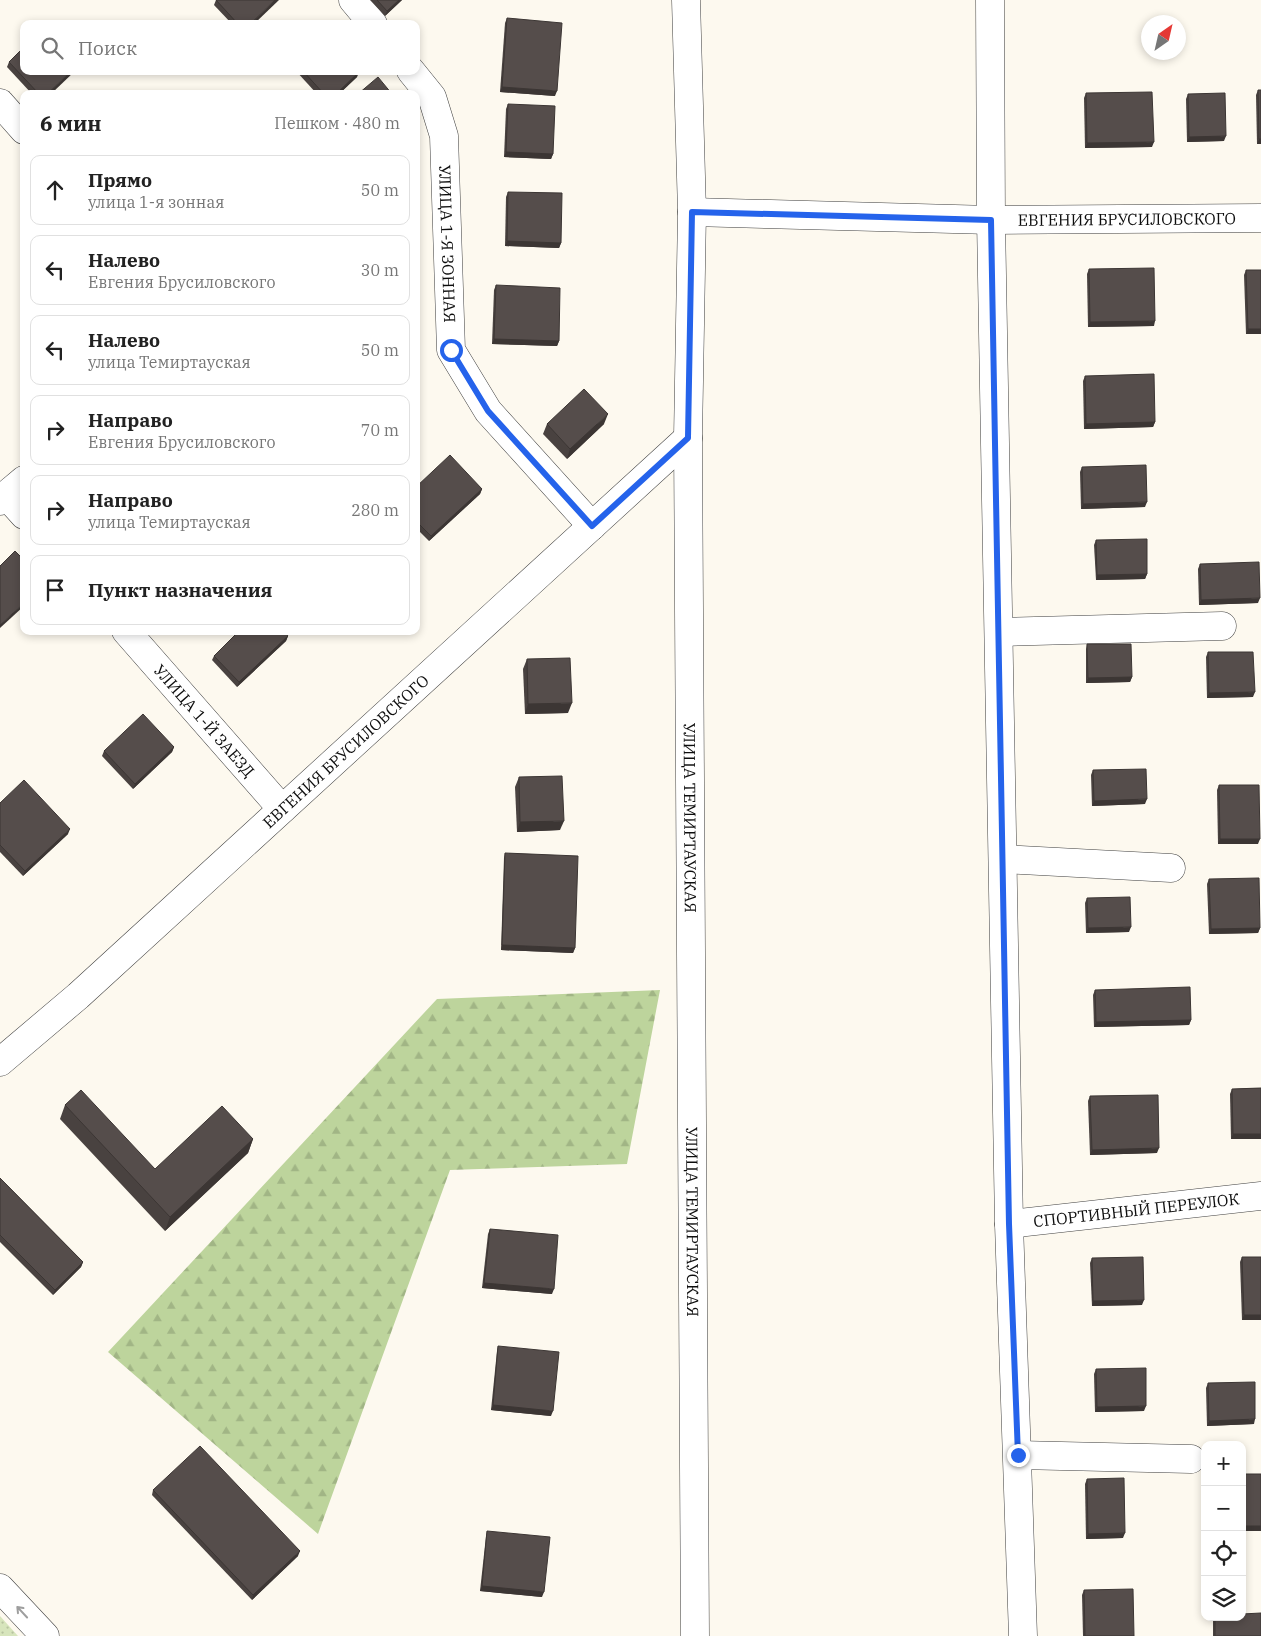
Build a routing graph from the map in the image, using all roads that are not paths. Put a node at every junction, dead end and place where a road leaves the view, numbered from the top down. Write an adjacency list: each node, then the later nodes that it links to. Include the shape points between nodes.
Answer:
1 (353, 0): 4 (street)
2 (686, 0): 8 (street, УЛИЦА ТЕМИРТАУСКАЯ)
3 (990, 0): 10 (street)
4 (370, 20)
5 (414, 75): 14 (street, УЛИЦА 1-Я ЗОННАЯ, via 432,97 444,136 451,350 488,411)
6 (0, 103): 7 (street)
7 (20, 126)
8 (692, 212): 10 (street, ЕВГЕНИЯ БРУСИЛОВСКОГО); 11 (street, УЛИЦА ТЕМИРТАУСКАЯ)
9 (1261, 218): 10 (street, ЕВГЕНИЯ БРУСИЛОВСКОГО)
10 (991, 220): 16 (street)
11 (688, 438): 14 (street, ЕВГЕНИЯ БРУСИЛОВСКОГО); 28 (street, УЛИЦА ТЕМИРТАУСКАЯ)
12 (10, 492): 13 (street)
13 (20, 508)
14 (592, 526): 18 (street, ЕВГЕНИЯ БРУСИЛОВСКОГО)
15 (1222, 626): 16 (street)
16 (999, 632): 19 (street)
17 (130, 635): 18 (street, УЛИЦА 1-Й ЗАЕЗД)
18 (282, 809): 21 (street, ЕВГЕНИЯ БРУСИЛОВСКОГО, via 78,996)
19 (1003, 859): 20 (street); 23 (street)
20 (1171, 868)
21 (0, 1062)
22 (1261, 1196): 23 (street, СПОРТИВНЫЙ ПЕРЕУЛОК)
23 (1009, 1224): 24 (street)
24 (1018, 1455): 25 (street); 29 (street)
25 (1191, 1459)
26 (0, 1588): 27 (street, one-way to 26)
27 (45, 1636)
28 (695, 1636)
29 (1023, 1636)

